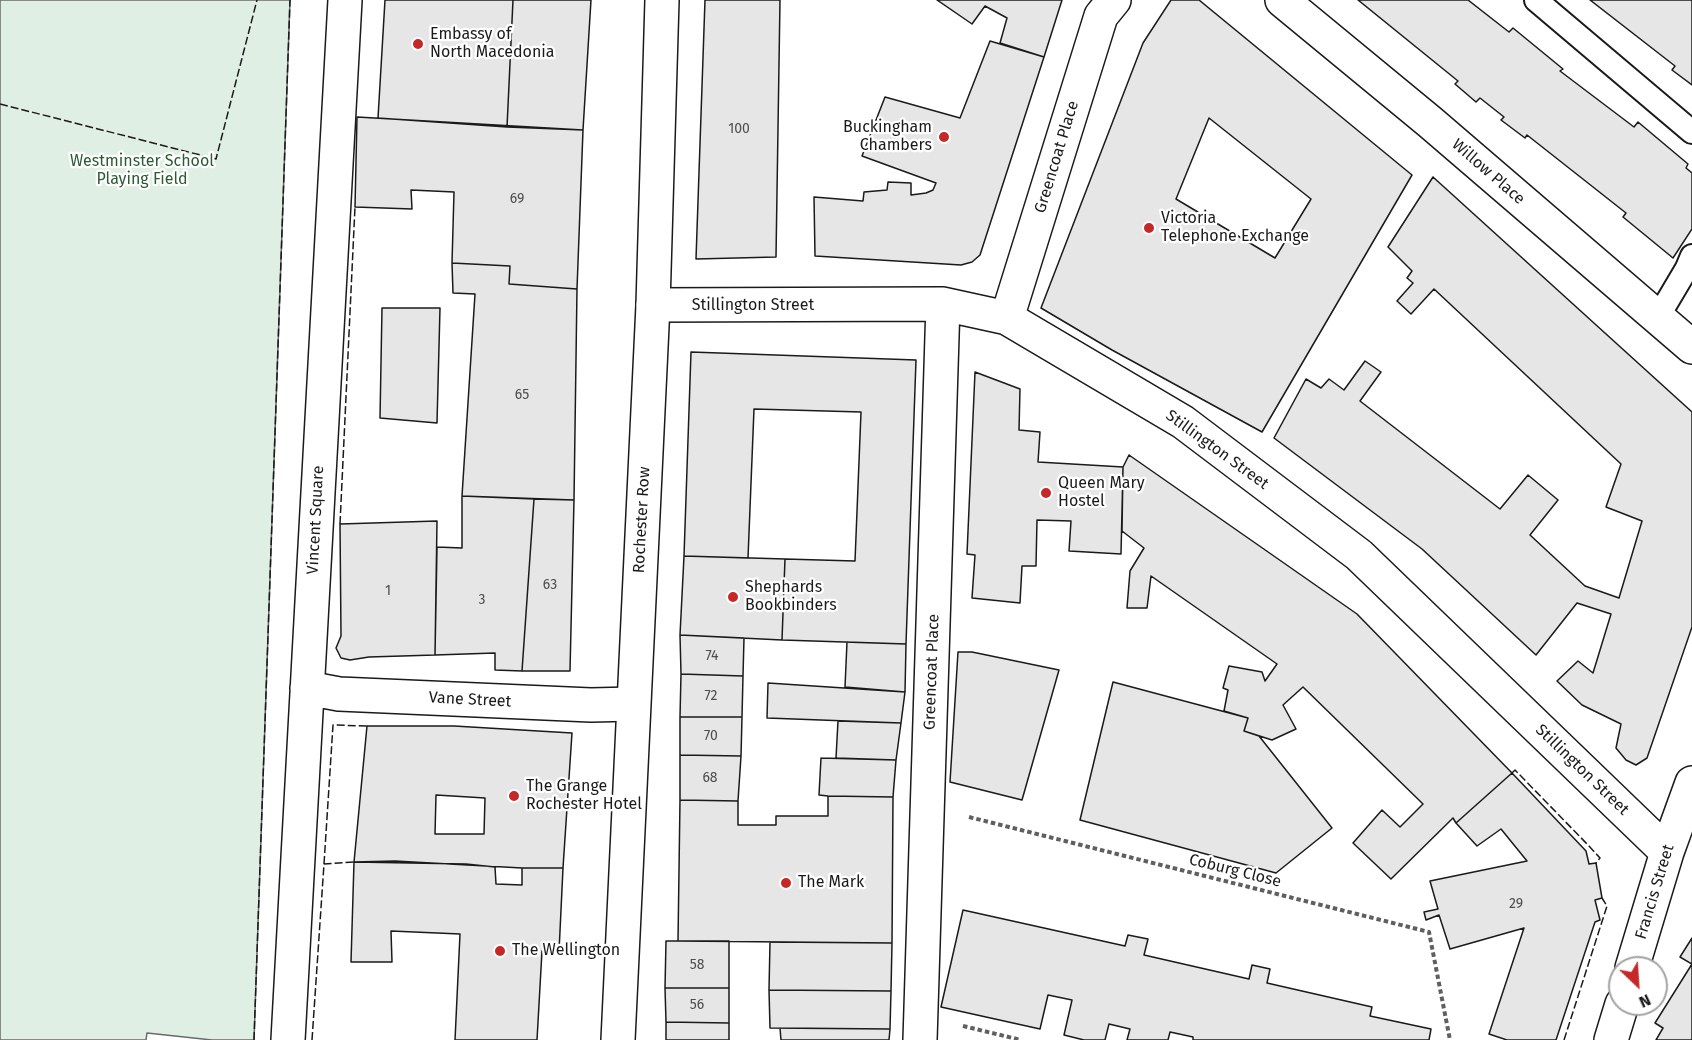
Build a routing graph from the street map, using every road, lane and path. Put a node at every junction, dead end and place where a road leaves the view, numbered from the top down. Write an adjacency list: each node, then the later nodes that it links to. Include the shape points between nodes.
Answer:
1 (345, 0): 13 (street, Vincent Square)
2 (662, 0): 9 (street, Rochester Row)
3 (1114, 0): 11 (street, Greencoat Place, via 1101,16)
4 (1282, 0): 10 (street, Willow Place)
5 (1536, 0): 6 (lane)
6 (1692, 132)
7 (1692, 256): 10 (lane)
8 (943, 304): 9 (street, Stillington Street); 11 (street, Stillington Street); 16 (street, Greencoat Place)
9 (652, 305): 14 (street, Rochester Row)
10 (1658, 317): 12 (street, Willow Place)
11 (1007, 318): 17 (street, Stillington Street, via 1183,422 1359,555)
12 (1692, 347)
13 (307, 688): 14 (street, Vane Street, via 351,694); 21 (street, Vincent Square)
14 (633, 704): 22 (street, Rochester Row)
15 (1692, 783): 17 (street, Francis Street)
16 (928, 807): 20 (street, Greencoat Place); 24 (path, Coburg Close, via 1429,932)
17 (1667, 852): 18 (street, Francis Street)
18 (1636, 956)
19 (1618, 1016): 25 (street)
20 (921, 1028): 23 (path)
21 (288, 1040)
22 (618, 1040)
23 (1021, 1040)
24 (1450, 1040)
25 (1611, 1040)

